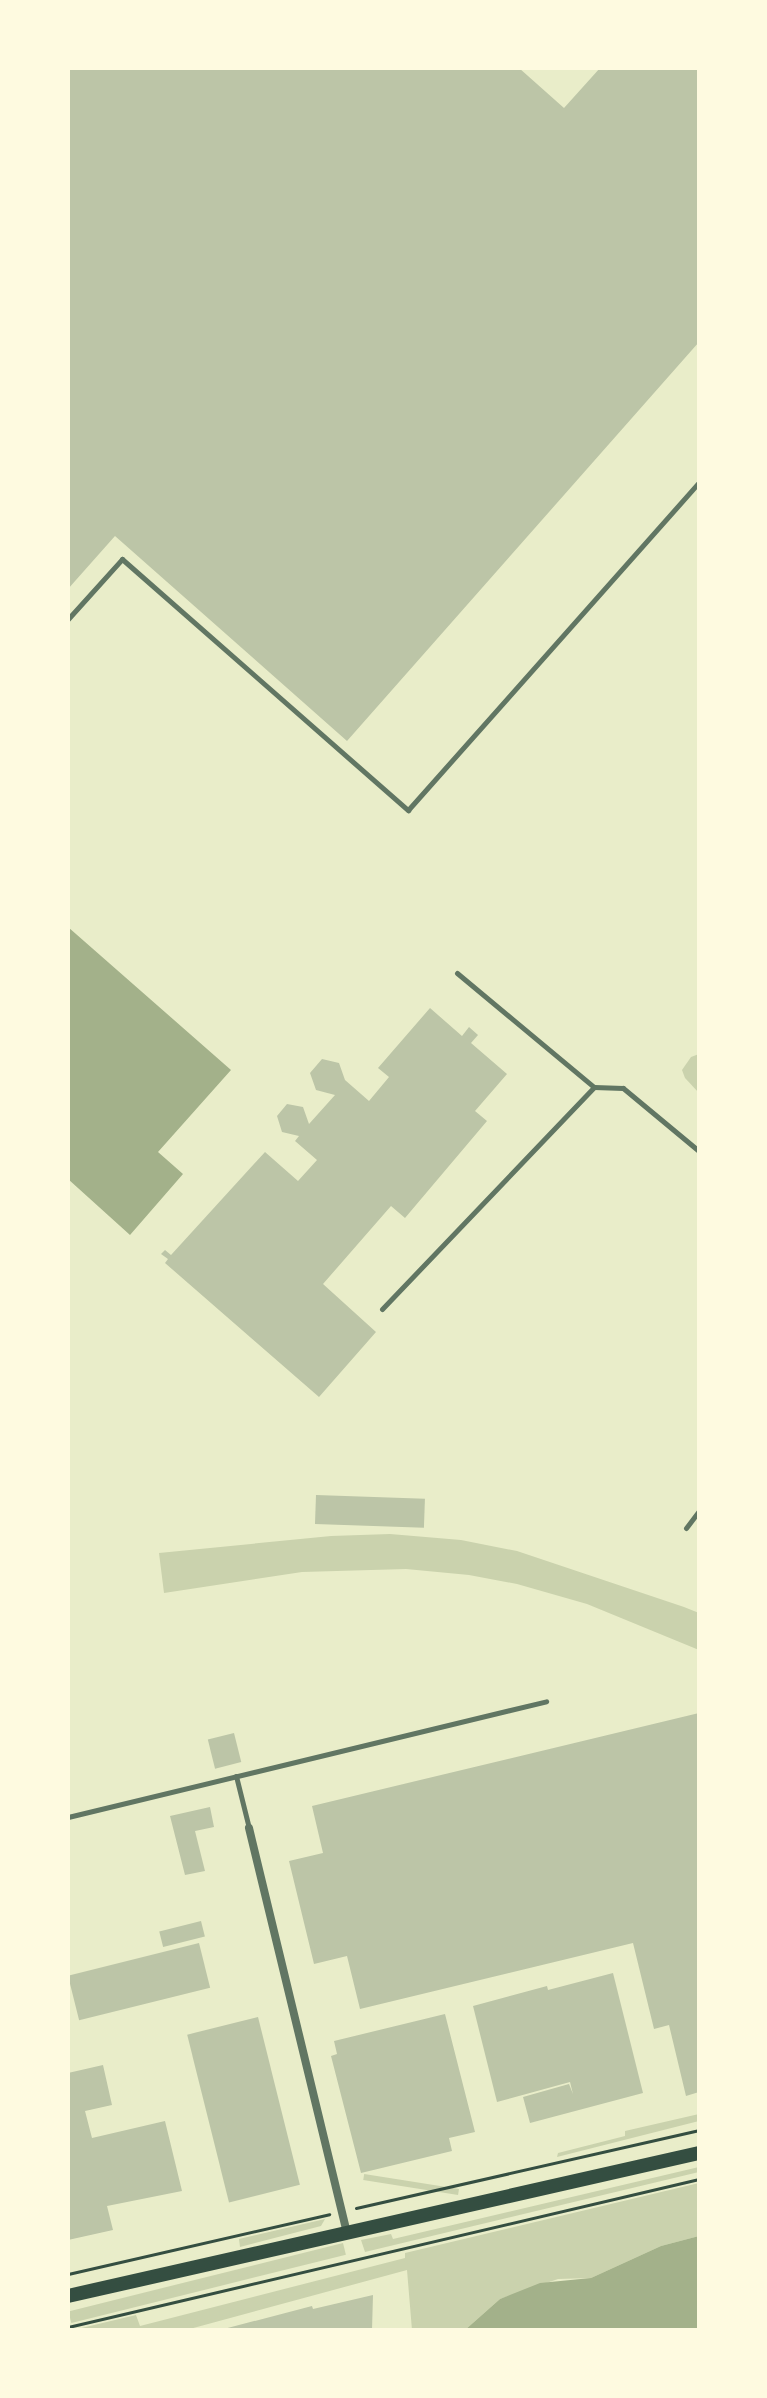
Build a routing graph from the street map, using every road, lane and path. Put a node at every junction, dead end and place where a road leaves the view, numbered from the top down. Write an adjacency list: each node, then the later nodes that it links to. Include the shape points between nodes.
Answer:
1 (699, 482): 2 (lane, via 408,810 122,559)
2 (68, 619)
3 (457, 973): 4 (lane)
4 (594, 1087): 5 (lane, via 623,1088); 6 (lane)
5 (699, 1151)
6 (382, 1309)
7 (699, 1511): 8 (lane)
8 (686, 1528)
9 (546, 1701): 10 (lane)
10 (236, 1776): 11 (lane); 12 (lane)
11 (68, 1817)
12 (249, 1828): 16 (street)
13 (699, 2130): 16 (path)
14 (699, 2153): 17 (main road)
15 (699, 2179): 20 (path)
16 (342, 2211): 17 (street); 18 (path)
17 (347, 2234): 19 (main road)
18 (68, 2274)
19 (68, 2296)
20 (68, 2327)

